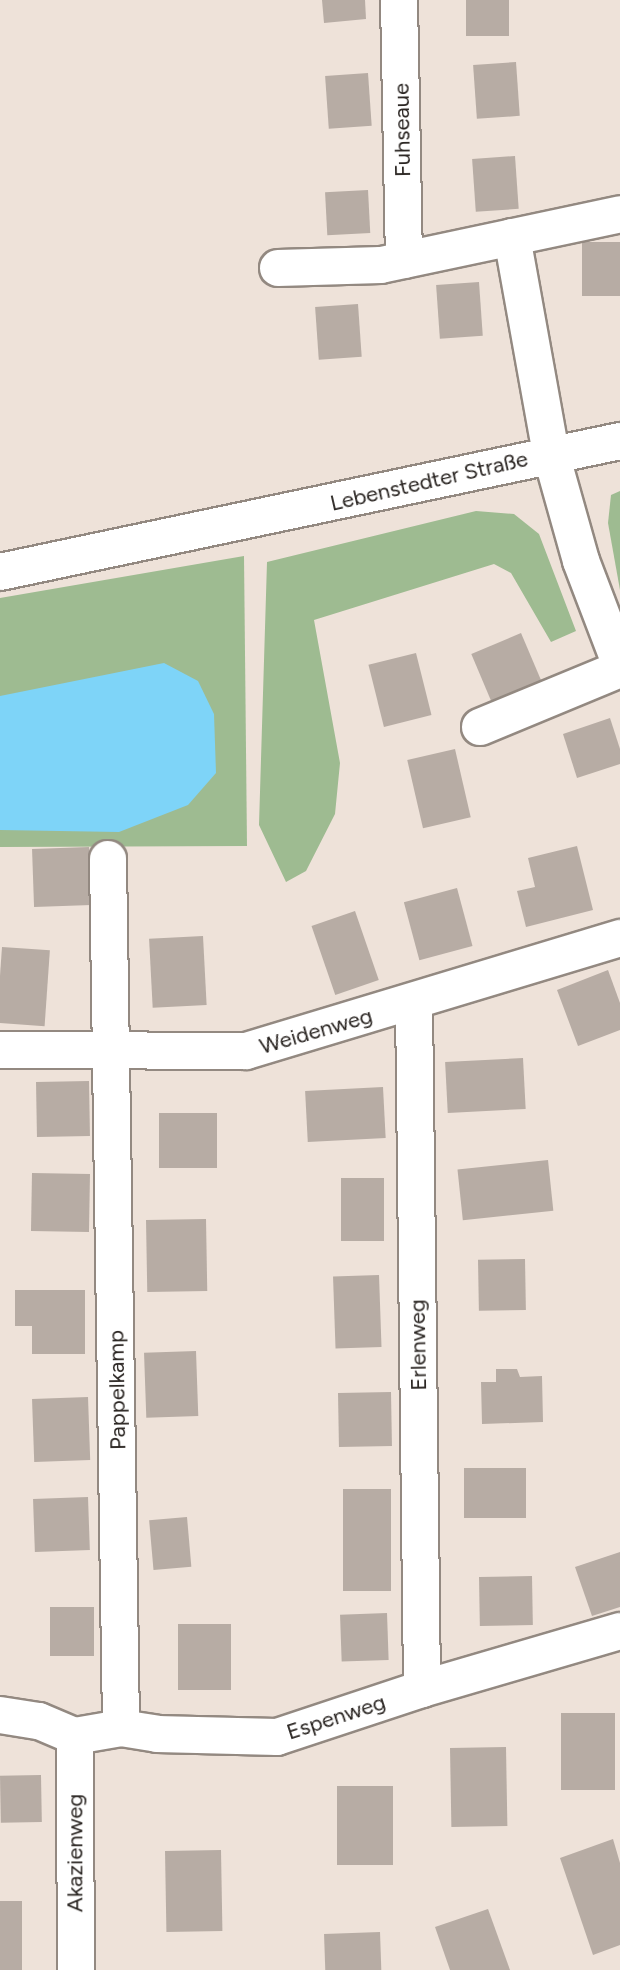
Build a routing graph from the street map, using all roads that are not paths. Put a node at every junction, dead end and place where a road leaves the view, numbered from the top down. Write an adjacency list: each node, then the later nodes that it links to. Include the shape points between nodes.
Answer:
1 (399, 0): 4 (street, Fuhseaue)
2 (620, 214): 3 (street)
3 (512, 237): 4 (street); 7 (street)
4 (404, 260): 5 (street)
5 (278, 268)
6 (620, 441): 7 (street, Lebenstedter Straße)
7 (551, 454): 8 (street, Lebenstedter Straße); 9 (street, via 581,561)
8 (0, 572)
9 (620, 663)
10 (620, 669): 11 (street)
11 (480, 727)
12 (108, 859): 16 (street, Pappelkamp)
13 (620, 938): 14 (street, Weidenweg)
14 (414, 1002): 16 (street, Weidenweg, via 246,1051); 18 (street, Erlenweg)
15 (0, 1050): 16 (street, Weidenweg)
16 (113, 1052): 20 (street, Pappelkamp)
17 (620, 1631): 18 (street, Espenweg)
18 (422, 1689): 20 (street, Espenweg, via 277,1737)
19 (0, 1715): 21 (street, via 39,1721)
20 (121, 1728): 21 (street, Espenweg)
21 (75, 1736): 22 (street, Akazienweg)
22 (76, 1970)

